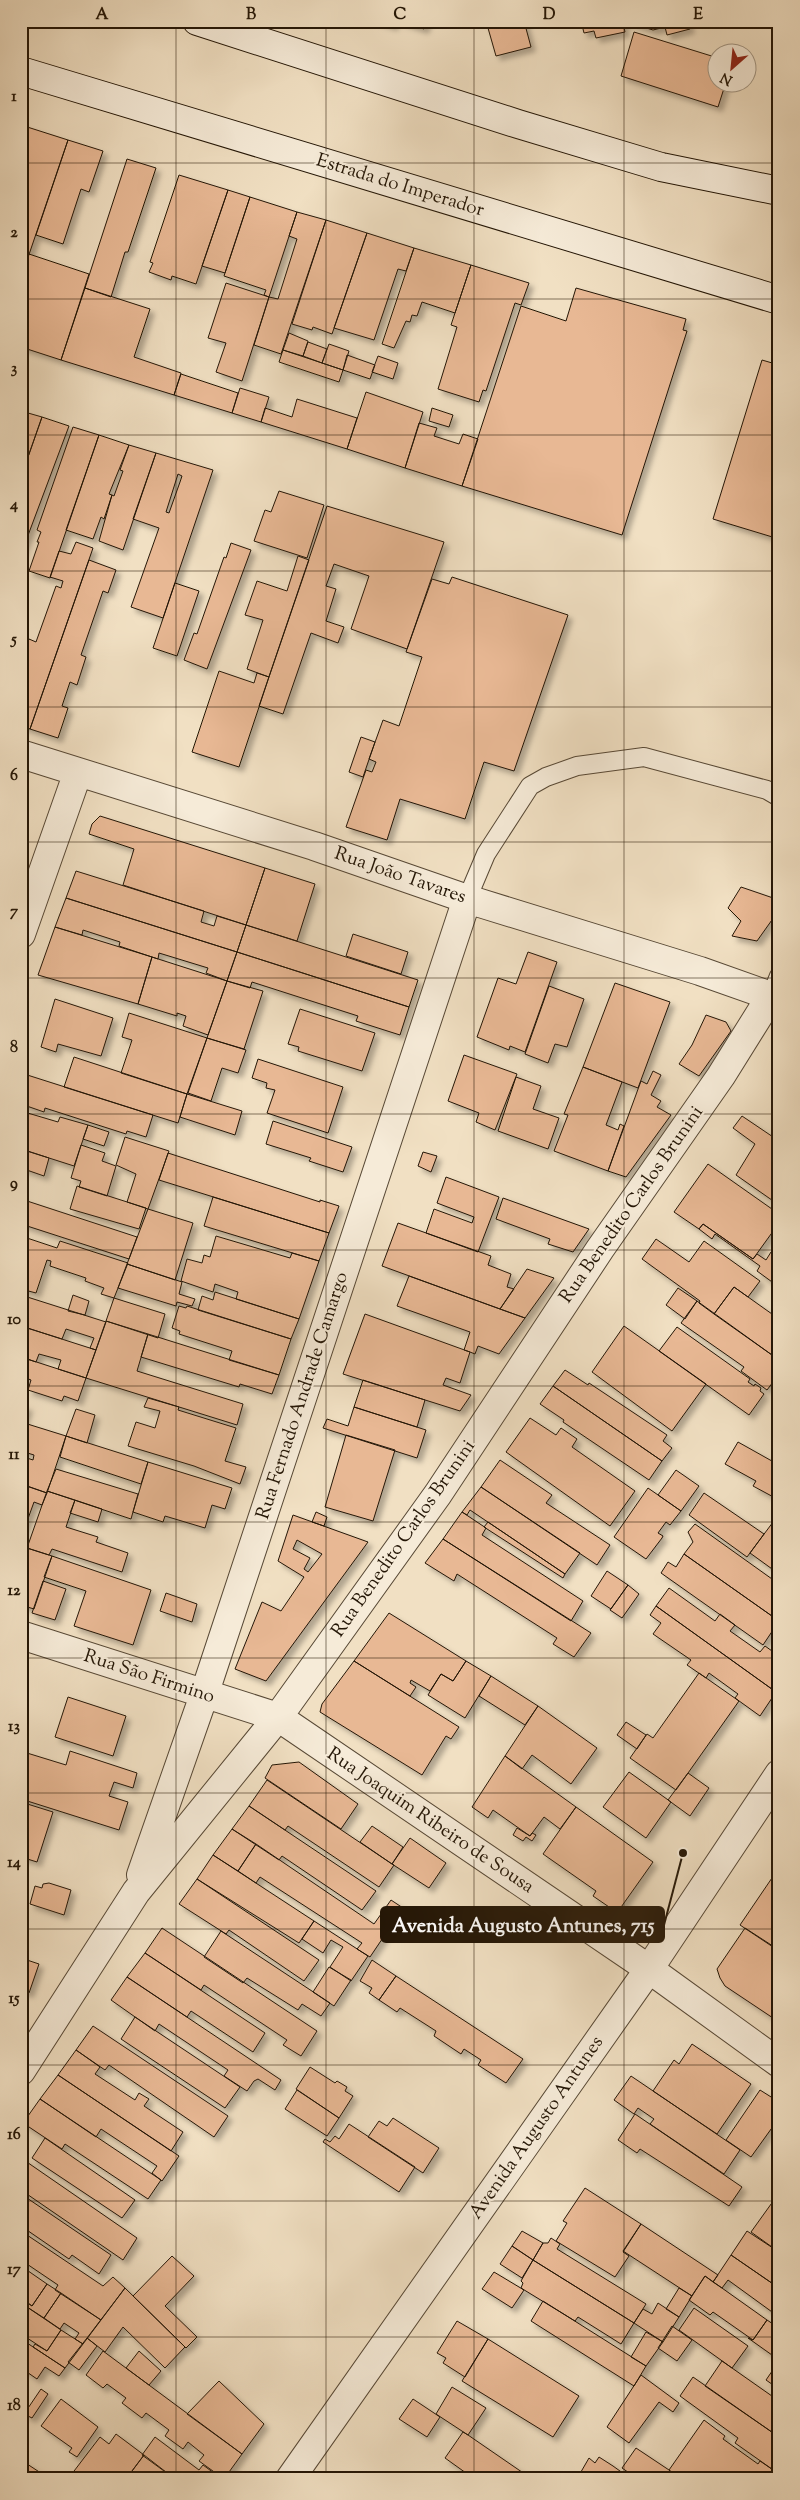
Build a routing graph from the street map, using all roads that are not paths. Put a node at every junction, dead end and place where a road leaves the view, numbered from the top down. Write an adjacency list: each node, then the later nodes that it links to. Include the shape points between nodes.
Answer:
1 (197, 21): 3 (street, via 661,167)
2 (21, 71): 4 (street, Estrada do Imperador)
3 (779, 191)
4 (779, 300)
5 (21, 754): 6 (street, Rua João Tavares)
6 (78, 772): 8 (street, Rua João Tavares, via 314,846); 9 (street)
7 (779, 797): 8 (lane, via 767,790 644,757 577,766 530,786 486,854)
8 (467, 899): 10 (street, Rua João Tavares, via 700,971); 12 (street, Rua Fernado Andrade Camargo)
9 (21, 934)
10 (776, 990): 13 (street, Rua Benedito Carlos Brunini, via 438,1494)
11 (21, 1635): 12 (street, Rua São Firmino)
12 (204, 1696): 13 (street, Rua São Firmino); 15 (street, Rua Fernado Andrade Camargo)
13 (278, 1717): 15 (street, Rua Benedito Carlos Brunini); 16 (street, Rua Joaquim Ribeiro de Sousa)
14 (779, 1774): 16 (street, Avenida Augusto Antunes)
15 (136, 1892): 18 (street, Rua Benedito Carlos Brunini)
16 (649, 1969): 17 (street, Rua Joaquim Ribeiro de Sousa); 19 (street, Avenida Augusto Antunes)
17 (779, 2062)
18 (21, 2071)
19 (290, 2479)

